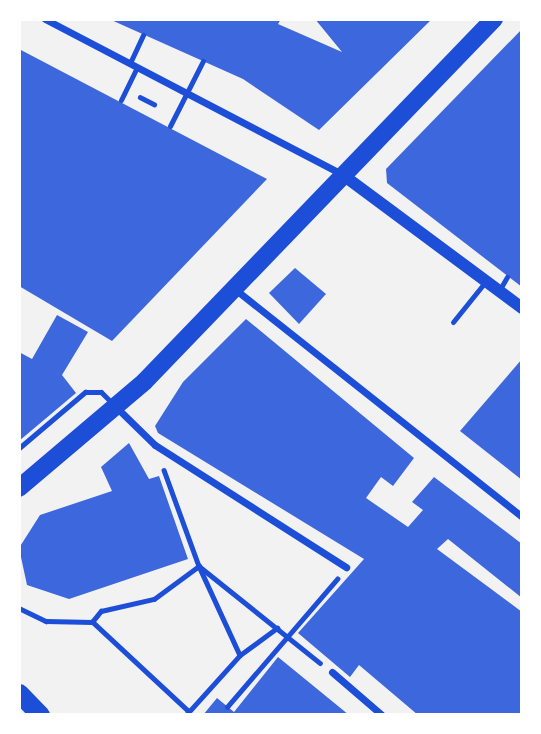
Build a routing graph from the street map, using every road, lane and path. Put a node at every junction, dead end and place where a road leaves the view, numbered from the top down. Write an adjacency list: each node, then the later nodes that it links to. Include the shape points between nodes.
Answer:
1 (45, 19): 5 (street)
2 (494, 19): 11 (main road)
3 (142, 35): 5 (lane)
4 (203, 61): 6 (lane)
5 (134, 65): 6 (street); 8 (lane)
6 (187, 93): 10 (lane); 11 (street)
7 (140, 97): 9 (path)
8 (121, 100)
9 (154, 104)
10 (170, 126)
11 (343, 175): 13 (street); 14 (main road)
12 (508, 277): 15 (lane)
13 (486, 281): 15 (street); 17 (lane)
14 (236, 290): 18 (main road); 22 (street)
15 (499, 290): 16 (street)
16 (522, 308)
17 (453, 322)
18 (116, 407): 19 (street); 20 (lane, via 101,391 85,392); 21 (main road)
19 (155, 445): 23 (path); 24 (street)
20 (19, 448)
21 (19, 488)
22 (522, 517)
23 (199, 566): 26 (path, via 154,599 101,611); 27 (path); 29 (path)
24 (346, 567): 28 (path)
25 (19, 608): 26 (path, via 46,621)
26 (92, 622): 33 (path)
27 (277, 628): 28 (path); 29 (path)
28 (290, 638): 30 (path); 32 (path)
29 (240, 655): 33 (path)
30 (332, 672): 35 (street)
31 (19, 693): 34 (highway)
32 (227, 707)
33 (187, 713)
34 (40, 715)
35 (382, 715)

